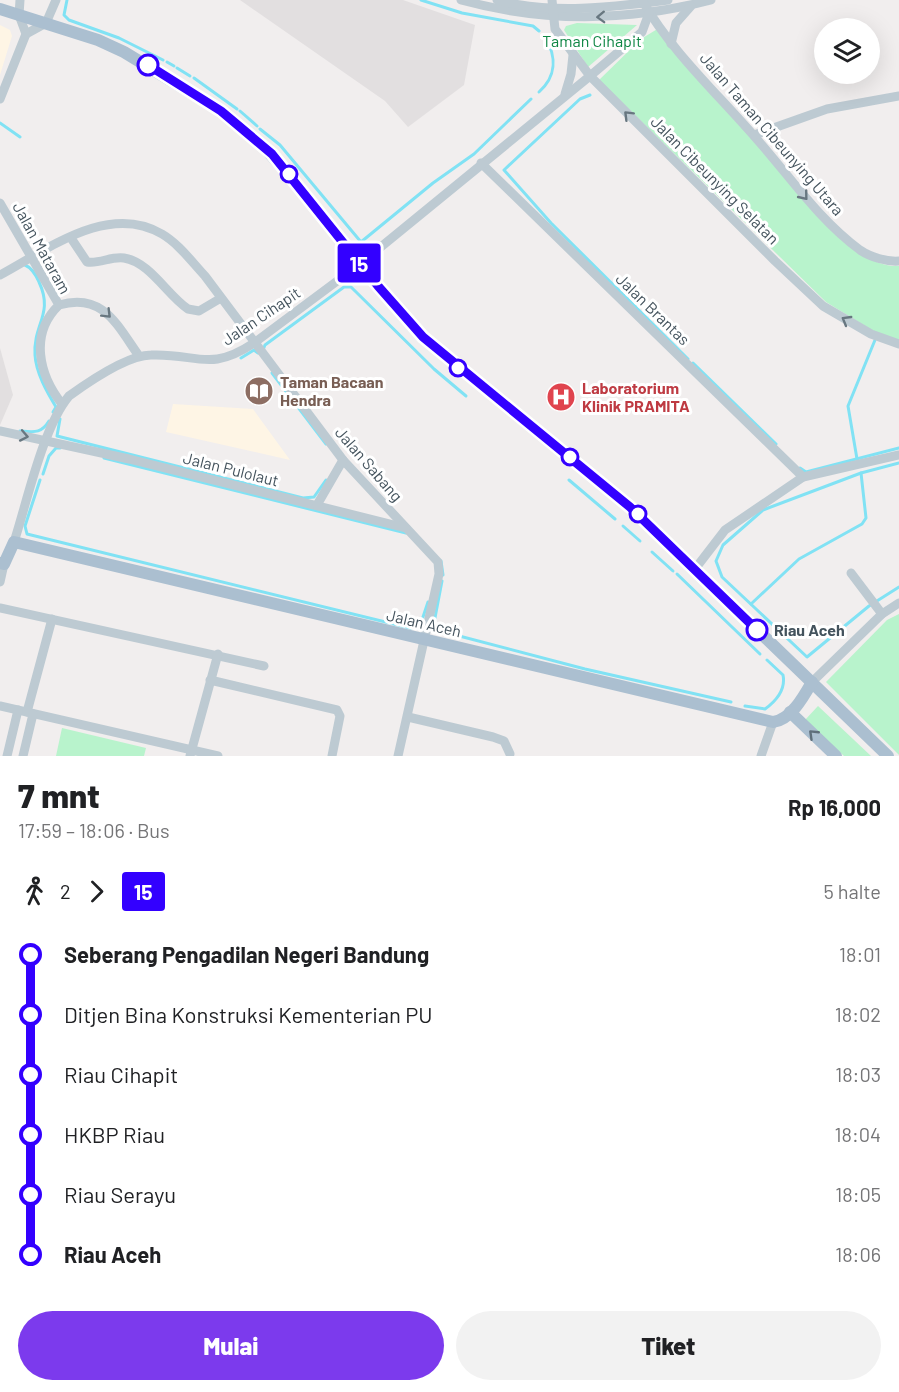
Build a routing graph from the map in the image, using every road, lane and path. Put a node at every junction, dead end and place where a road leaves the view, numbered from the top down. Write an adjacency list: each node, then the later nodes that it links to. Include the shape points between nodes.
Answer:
1 (20, 0): 12 (street)
2 (56, 0): 14 (street)
3 (461, 0): 13 (street, via 501,11)
4 (502, 0): 8 (street)
5 (668, 0): 7 (street)
6 (711, 0): 9 (street)
7 (642, 1): 8 (street, via 600,8); 11 (street, Jalan Taman Cibeunying Utara)
8 (552, 3): 13 (street)
9 (693, 4): 11 (street); 16 (street, via 680,16)
10 (0, 9): 12 (main road)
11 (649, 13): 13 (street, one-way to 13); 16 (street, Jalan Taman Cibeunying Utara); 18 (street, Jalan Cihapit, via 642,32)
12 (18, 15): 14 (main road); 15 (street)
13 (552, 17): 17 (street, Jalan Cibeunying Selatan, via 555,29)
14 (46, 23): 15 (street); 28 (main road, via 124,52 221,111 272,154)
15 (26, 34): 21 (street)
16 (671, 44): 22 (street, Jalan Taman Cibeunying Utara)
17 (573, 55): 18 (street, Jalan Cibeunying Selatan); 19 (street)
18 (590, 76): 19 (street, Jalan Cihapit); 33 (street, Jalan Cibeunying Selatan, one-way to 18, via 871,334 823,306)
19 (565, 94): 23 (street, Jalan Cihapit)
20 (899, 96): 22 (street, via 827,109)
21 (0, 99)
22 (754, 135): 27 (street, Jalan Taman Cibeunying Utara, one-way to 27, via 837,231 862,252)
23 (482, 163): 28 (street, Jalan Cihapit); 40 (street, Jalan Brantas)
24 (0, 203): 26 (street, Jalan Mataram)
25 (72, 238): 26 (street, Jalan Sabang); 30 (street, Jalan Sabang, via 106,223 133,222 150,228 180,248); 30 (street, via 87,262 108,258 133,260 188,309 199,311)
26 (31, 259): 29 (street, Jalan Sabang); 31 (street, Jalan Mataram)
27 (899, 261)
28 (360, 264): 32 (street, Jalan Cihapit); 45 (main road, via 440,353 630,507)
29 (0, 275)
30 (221, 298): 32 (street, Jalan Sabang)
31 (59, 305): 34 (street, one-way to 34, via 96,304 112,318); 35 (street, Jalan Mataram, via 50,313 43,330 40,358 45,379)
32 (254, 343): 34 (street, Jalan Cihapit, via 220,360); 39 (street, Jalan Sabang)
33 (899, 344)
34 (139, 356): 35 (street, Jalan Cihapit, via 78,389)
35 (62, 404): 37 (street, Jalan Cihapit)
36 (0, 431): 37 (street, Jalan Pulolaut, one-way to 37)
37 (47, 440): 41 (street, Jalan Pulolaut); 43 (street, Jalan Cihapit)
38 (899, 455): 40 (street)
39 (343, 460): 41 (street); 42 (street, Jalan Sabang)
40 (803, 477): 45 (street, via 725,530)
41 (317, 505): 42 (street, Jalan Pulolaut)
42 (406, 528): 52 (street, Jalan Sabang, via 440,567)
43 (14, 542): 44 (main road); 52 (main road, Jalan Aceh)
44 (2, 564): 47 (street)
45 (695, 569): 56 (main road)
46 (851, 573): 50 (street)
47 (0, 582)
48 (899, 603): 50 (street)
49 (0, 608): 51 (street)
50 (882, 614): 56 (street)
51 (52, 619): 53 (street); 58 (street)
52 (426, 640): 60 (street); 61 (main road, Jalan Aceh)
53 (218, 654): 54 (street); 55 (street)
54 (264, 666)
55 (210, 680): 62 (street); 67 (street, via 337,710 340,716)
56 (812, 682): 59 (main road); 72 (main road)
57 (0, 706): 58 (street)
58 (26, 712): 62 (street); 64 (street); 65 (street)
59 (790, 712): 61 (main road); 71 (main road, one-way to 59)
60 (408, 717): 63 (street, via 504,741); 68 (street)
61 (773, 722): 70 (street)
62 (191, 753): 66 (street)
63 (510, 755): 69 (street)
64 (7, 756)
65 (22, 756)
66 (218, 756)
67 (332, 756)
68 (398, 756)
69 (522, 756)
70 (761, 756)
71 (836, 756)
72 (888, 756)

